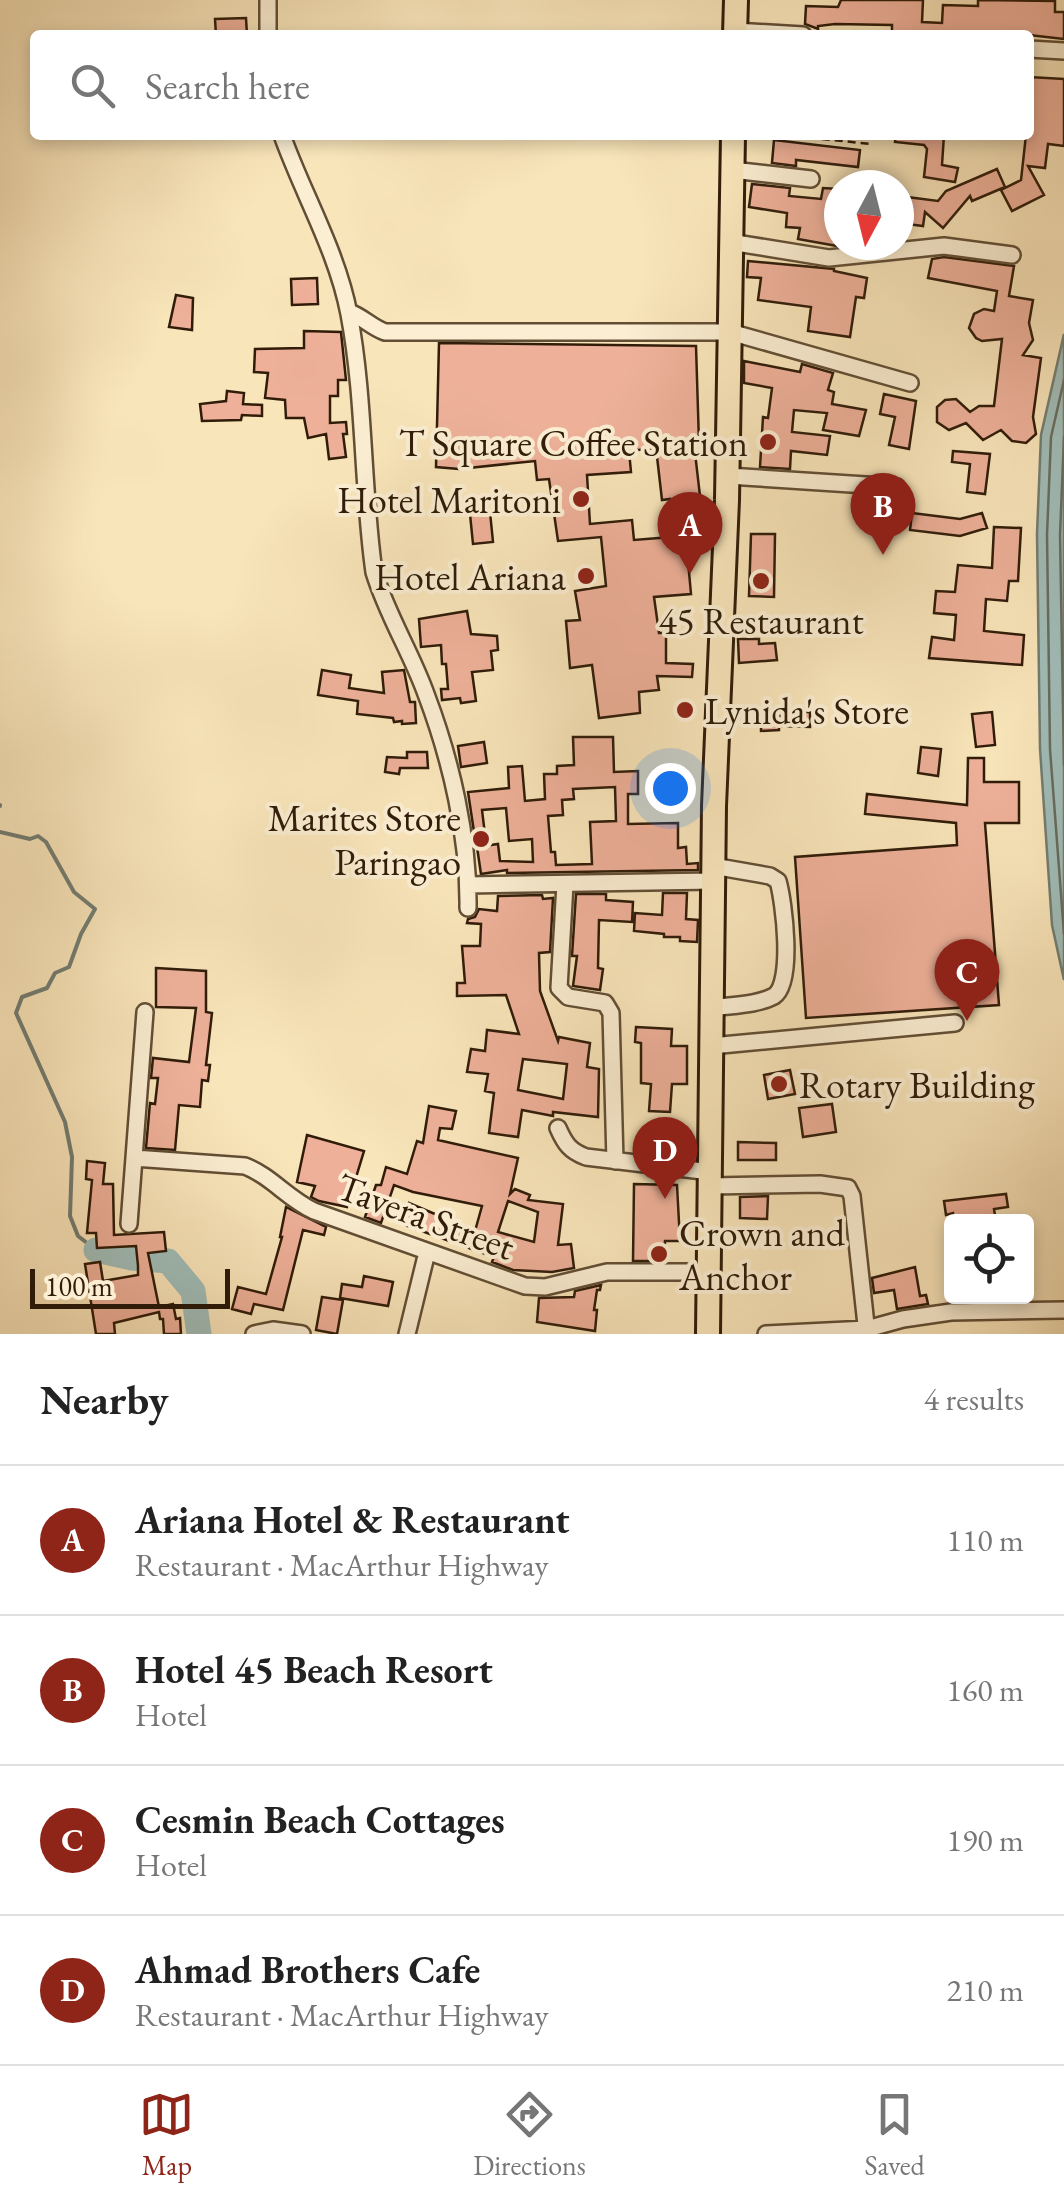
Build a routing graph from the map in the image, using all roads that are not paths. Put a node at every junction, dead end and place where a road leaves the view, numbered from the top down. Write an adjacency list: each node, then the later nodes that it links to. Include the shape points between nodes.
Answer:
1 (268, 0): 3 (street)
2 (736, 0): 4 (highway)
3 (268, 30)
4 (735, 30)
5 (1034, 49): 6 (street)
6 (1064, 51)
7 (284, 140): 13 (street)
8 (733, 140): 9 (highway)
9 (732, 170): 10 (street); 11 (highway)
10 (811, 179)
11 (730, 242): 12 (street, via 829,258 944,246); 14 (highway)
12 (1012, 255)
13 (348, 312): 14 (street, via 385,332); 20 (street, via 374,572 444,750)
14 (730, 332): 15 (street); 16 (highway)
15 (910, 383)
16 (728, 476): 17 (street); 18 (highway)
17 (896, 488)
18 (713, 873): 19 (street); 22 (highway); 22 (street, via 778,881 785,970 784,985 771,998)
19 (566, 884): 20 (street); 28 (street, via 558,988 568,997 604,1003 611,1013)
20 (468, 885): 21 (street)
21 (468, 908)
22 (712, 1008): 25 (highway)
23 (145, 1012): 27 (street)
24 (954, 1023): 25 (street)
25 (712, 1046): 29 (highway)
26 (558, 1128): 28 (street, via 573,1152)
27 (134, 1158): 30 (street); 31 (street, Tavera Street, via 245,1166 302,1205)
28 (614, 1161): 29 (street)
29 (711, 1179): 32 (highway); 34 (street, via 848,1188)
30 (129, 1224)
31 (427, 1252): 32 (street, Tavera Street, via 537,1287 607,1272); 37 (street)
32 (708, 1272): 38 (highway)
33 (1064, 1310): 34 (street, via 933,1314)
34 (867, 1332): 39 (street)
35 (254, 1334): 36 (street)
36 (302, 1334)
37 (407, 1334)
38 (708, 1334)
39 (766, 1334)

